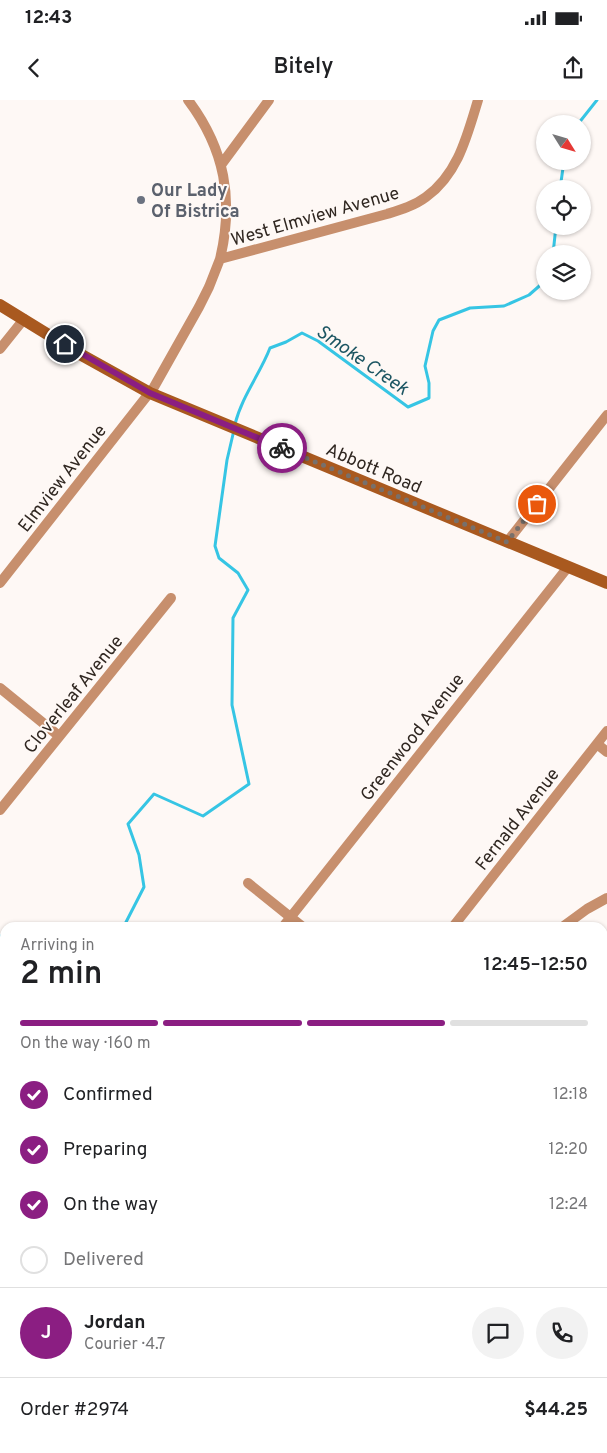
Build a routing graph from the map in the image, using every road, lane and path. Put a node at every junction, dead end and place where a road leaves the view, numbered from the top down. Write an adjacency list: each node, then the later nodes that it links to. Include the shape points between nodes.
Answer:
1 (188, 100): 4 (street, via 209,132)
2 (269, 100): 4 (street)
3 (478, 100): 5 (street, West Elmview Avenue, via 460,156 425,198 387,214)
4 (221, 165): 5 (street, via 227,208)
5 (220, 259): 9 (street, West Elmview Avenue, via 199,307)
6 (0, 305): 7 (street, Abbott Road)
7 (24, 319): 8 (street); 9 (street, Abbott Road)
8 (0, 349)
9 (150, 393): 11 (street, Abbott Road); 13 (street, Elmview Avenue)
10 (607, 414): 11 (street)
11 (507, 542): 12 (street, Abbott Road)
12 (568, 567): 14 (street, Abbott Road); 24 (street, Greenwood Avenue)
13 (0, 583)
14 (607, 584)
15 (171, 598): 18 (street, Cloverleaf Avenue)
16 (0, 688): 18 (street)
17 (607, 730): 19 (street, Fernald Avenue)
18 (59, 736): 21 (street, Cloverleaf Avenue)
19 (596, 744): 20 (street); 27 (street, Fernald Avenue)
20 (607, 752)
21 (0, 810)
22 (248, 883): 24 (street)
23 (607, 898): 28 (street)
24 (290, 916): 25 (street, Greenwood Avenue); 26 (street)
25 (286, 922)
26 (297, 922)
27 (457, 922)
28 (570, 922)

